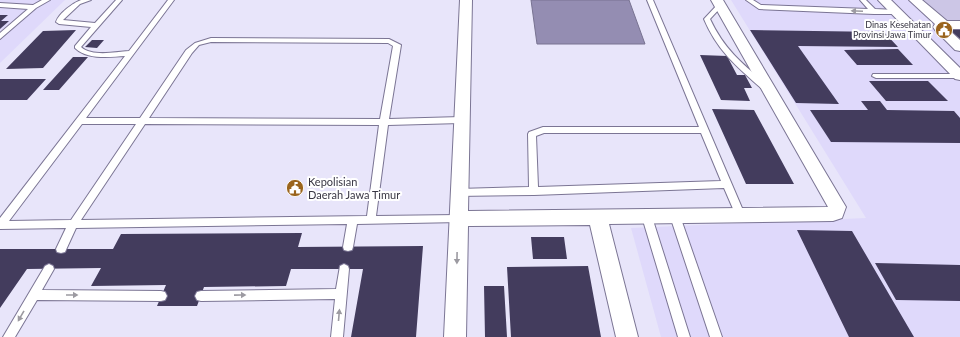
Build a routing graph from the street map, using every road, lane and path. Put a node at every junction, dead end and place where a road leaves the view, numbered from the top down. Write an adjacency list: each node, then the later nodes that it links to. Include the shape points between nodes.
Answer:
1 (47, 0): 13 (lane)
2 (88, 0): 16 (lane, via 78,3 59,22)
3 (119, 0): 16 (lane)
4 (171, 0): 21 (lane)
5 (466, 0): 25 (street)
6 (650, 0): 29 (lane)
7 (750, 0): 14 (lane, one-way to 7, via 760,7 755,6)
8 (863, 0): 14 (lane)
9 (884, 0): 15 (street)
10 (915, 0): 17 (street)
11 (718, 3): 24 (street); 24 (lane, via 707,19 713,36 725,53)
12 (0, 5): 13 (lane)
13 (34, 7): 19 (lane)
14 (874, 12): 15 (lane)
15 (896, 12): 23 (street)
16 (95, 25): 21 (lane, via 77,47 79,50 93,54)
17 (944, 25): 18 (street); 20 (street, via 939,27)
18 (960, 25)
19 (0, 37)
20 (960, 47)
21 (130, 54): 26 (lane)
22 (876, 76): 23 (lane)
23 (960, 76)
24 (770, 91): 33 (street, via 838,209 833,214)
25 (461, 120): 28 (lane); 32 (street)
26 (80, 121): 27 (lane); 41 (lane)
27 (141, 122): 28 (lane); 28 (lane, via 193,47 203,42 220,40 392,41 397,47); 40 (lane)
28 (384, 122): 39 (lane)
29 (704, 130): 30 (lane); 31 (lane, via 536,132 532,134)
30 (727, 184): 31 (lane); 33 (lane)
31 (534, 191): 32 (lane)
32 (458, 193): 37 (street)
33 (740, 215): 35 (street)
34 (647, 216): 35 (street); 36 (street); 54 (lane)
35 (675, 216): 55 (lane)
36 (598, 217): 37 (street); 53 (street)
37 (458, 219): 39 (lane); 52 (street, one-way to 52)
38 (353, 220): 39 (lane); 40 (lane); 42 (lane)
39 (371, 220)
40 (74, 223): 41 (lane); 43 (lane)
41 (1, 224)
42 (348, 247)
43 (61, 249)
44 (49, 269): 47 (lane)
45 (344, 269): 46 (lane)
46 (341, 294): 49 (lane, one-way to 46); 51 (lane, one-way to 46)
47 (33, 295): 48 (lane, one-way to 48); 50 (lane, one-way to 50)
48 (161, 296)
49 (201, 296)
50 (9, 337)
51 (337, 337)
52 (455, 337)
53 (627, 337)
54 (684, 337)
55 (716, 337)

